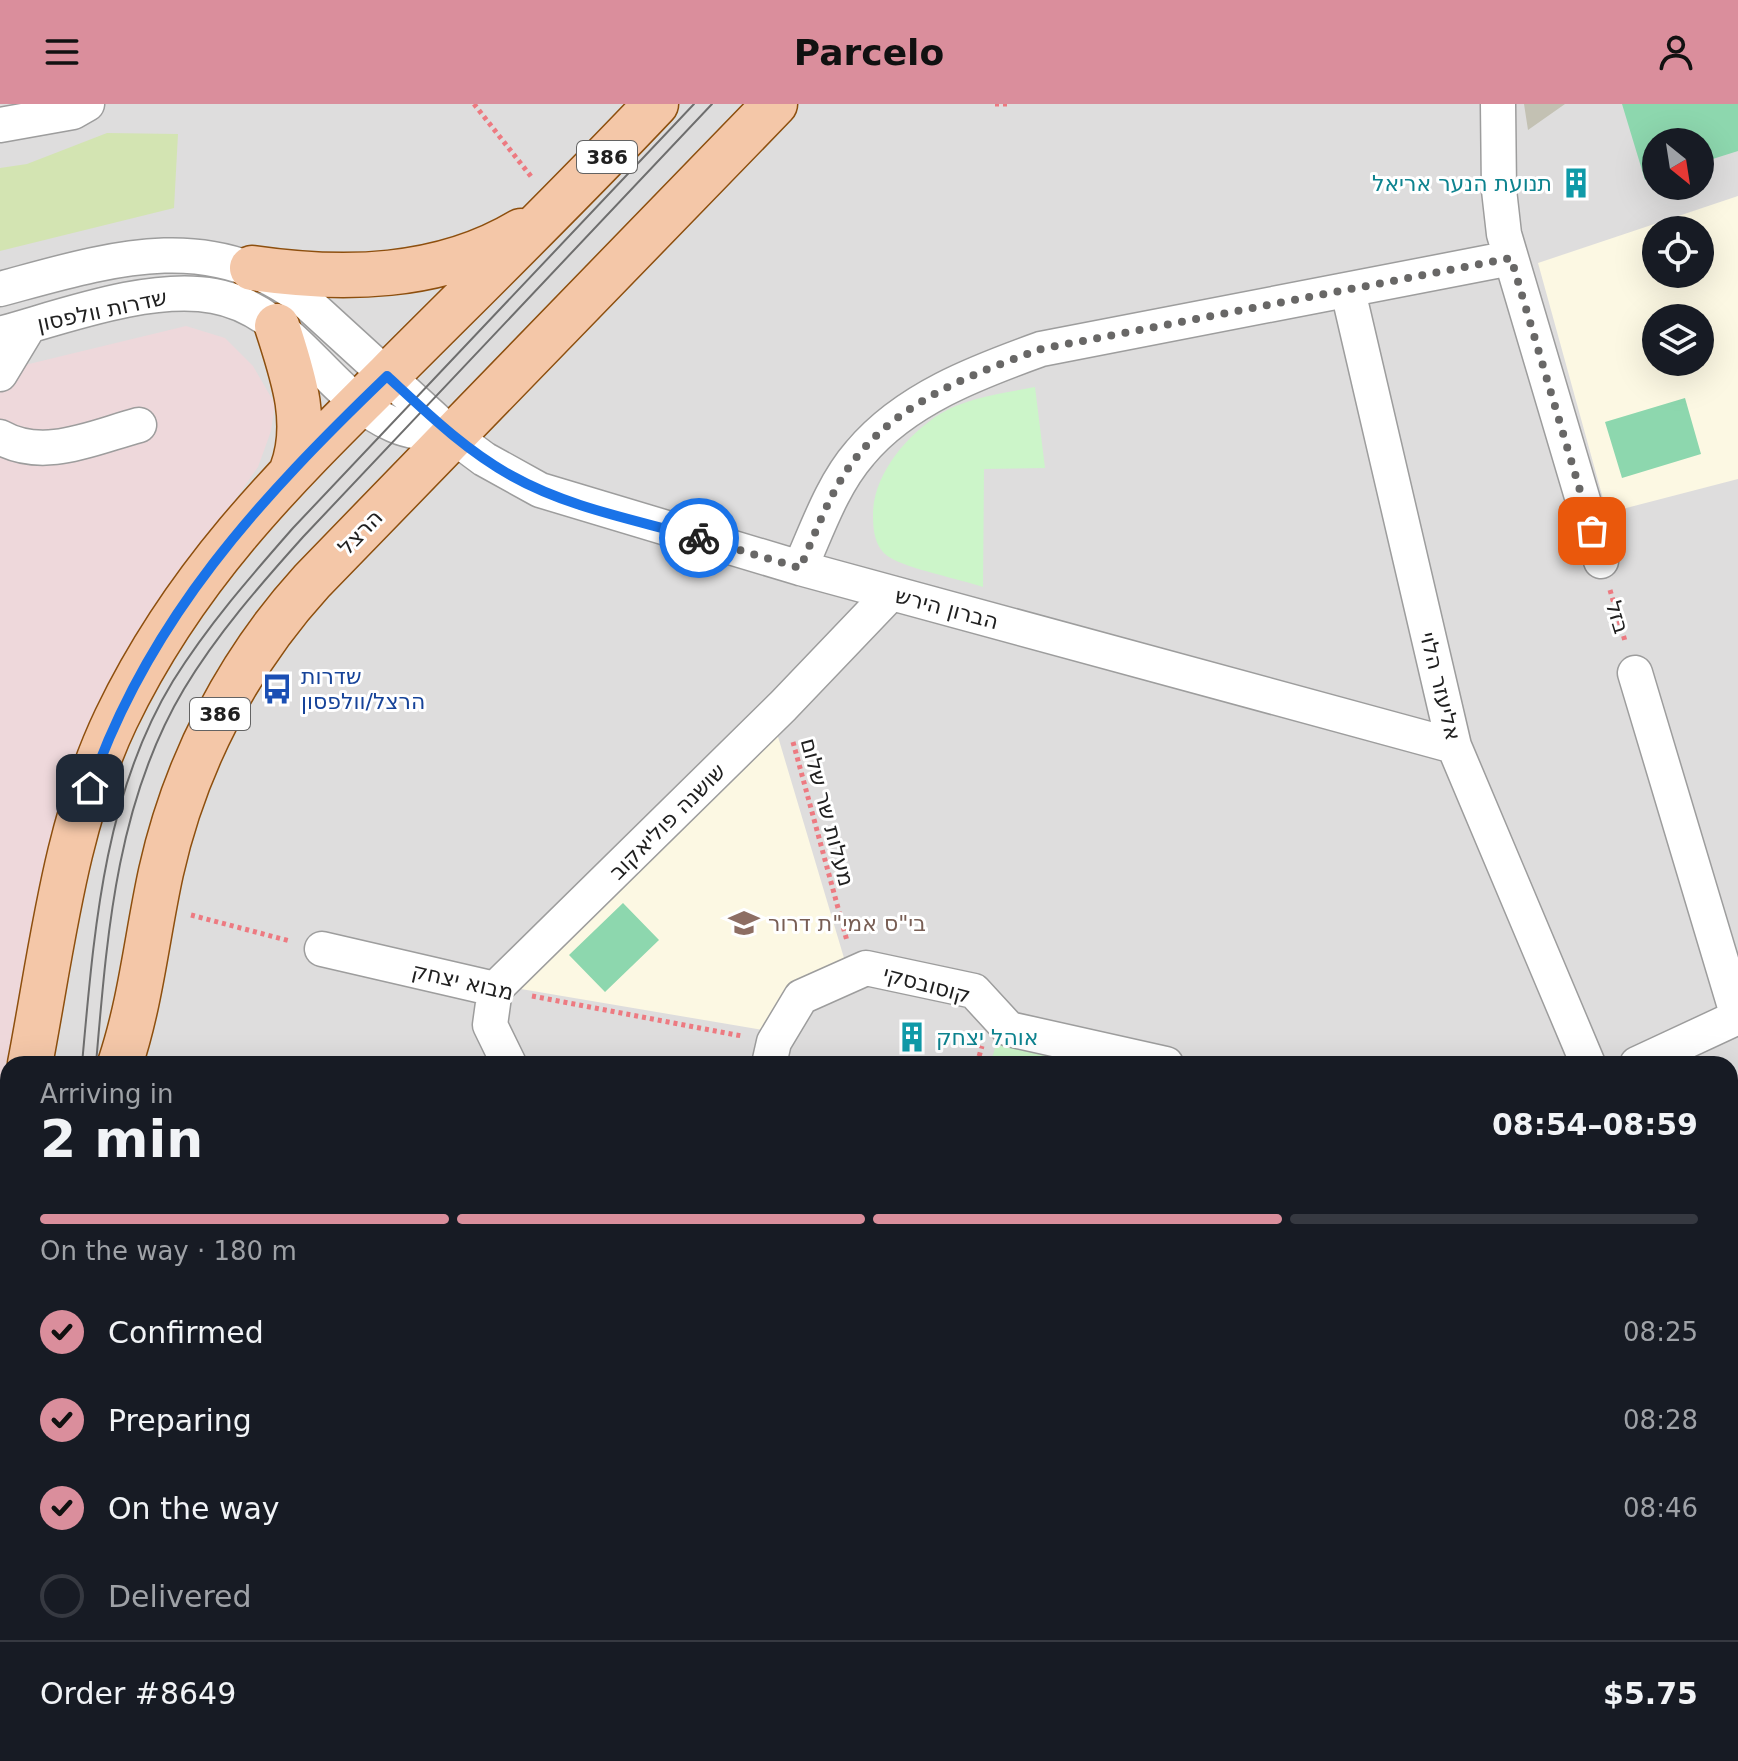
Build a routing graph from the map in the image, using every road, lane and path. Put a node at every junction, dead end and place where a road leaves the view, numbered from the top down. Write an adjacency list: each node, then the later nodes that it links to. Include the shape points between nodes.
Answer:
1 (87, 104): 8 (street, via 73,112)
2 (474, 104): 9 (path)
3 (656, 104): 9 (main road, 386)
4 (775, 104): 19 (main road, הרצל / 386)
5 (995, 104): 6 (path)
6 (1008, 104)
7 (1498, 104): 10 (street, via 1499,190)
8 (0, 125)
9 (557, 209): 11 (main road, via 511,237 409,271 348,277); 17 (main road, 386)
10 (1511, 258): 13 (street); 22 (street)
11 (252, 268): 12 (street, שדרות וולפסון, via 213,258 145,256 104,261); 17 (street, שדרות וולפסון, via 302,298)
12 (0, 289)
13 (1348, 291): 23 (street, via 1041,349 976,373 889,425 859,453); 27 (street, אליעזר הלוי)
14 (277, 326): 15 (street, שדרות וולפסון, via 230,299 176,294); 17 (street, שדרות וולפסון); 21 (main road, via 300,415)
15 (14, 330): 16 (street)
16 (0, 374)
17 (373, 390): 19 (street, שדרות וולפסון); 21 (main road, 386)
18 (139, 425): 20 (street, via 54,448 33,449)
19 (453, 436): 23 (street, הברון הירש, via 540,490); 28 (main road, הרצל / 386, via 312,581 255,649 185,795)
20 (0, 437)
21 (292, 470): 33 (main road, 386, via 196,584 115,720 67,867)
22 (1601, 561): 25 (path, בזל)
23 (800, 568): 24 (street, הברון הירש)
24 (891, 593): 26 (street, שושנה פוליאקוב); 27 (street, הברון הירש)
25 (1635, 673): 38 (street, via 1738,1017)
26 (783, 706): 30 (path, מעלות שר שלום); 31 (street, שושנה פוליאקוב)
27 (1454, 746): 37 (street, אליעזר הלוי)
28 (155, 906): 29 (path); 34 (main road, הרצל / 386)
29 (322, 949): 31 (street, מבוא יצחק)
30 (856, 972): 32 (street, קוסובסקי, via 801,997); 36 (street, קוסובסקי, via 866,968 974,991 1009,1029)
31 (495, 989): 32 (path, מבוא יצחק); 35 (street, via 490,1025)
32 (772, 1053)
33 (32, 1056)
34 (122, 1056)
35 (505, 1056)
36 (1130, 1056)
37 (1585, 1056)
38 (1654, 1056)

